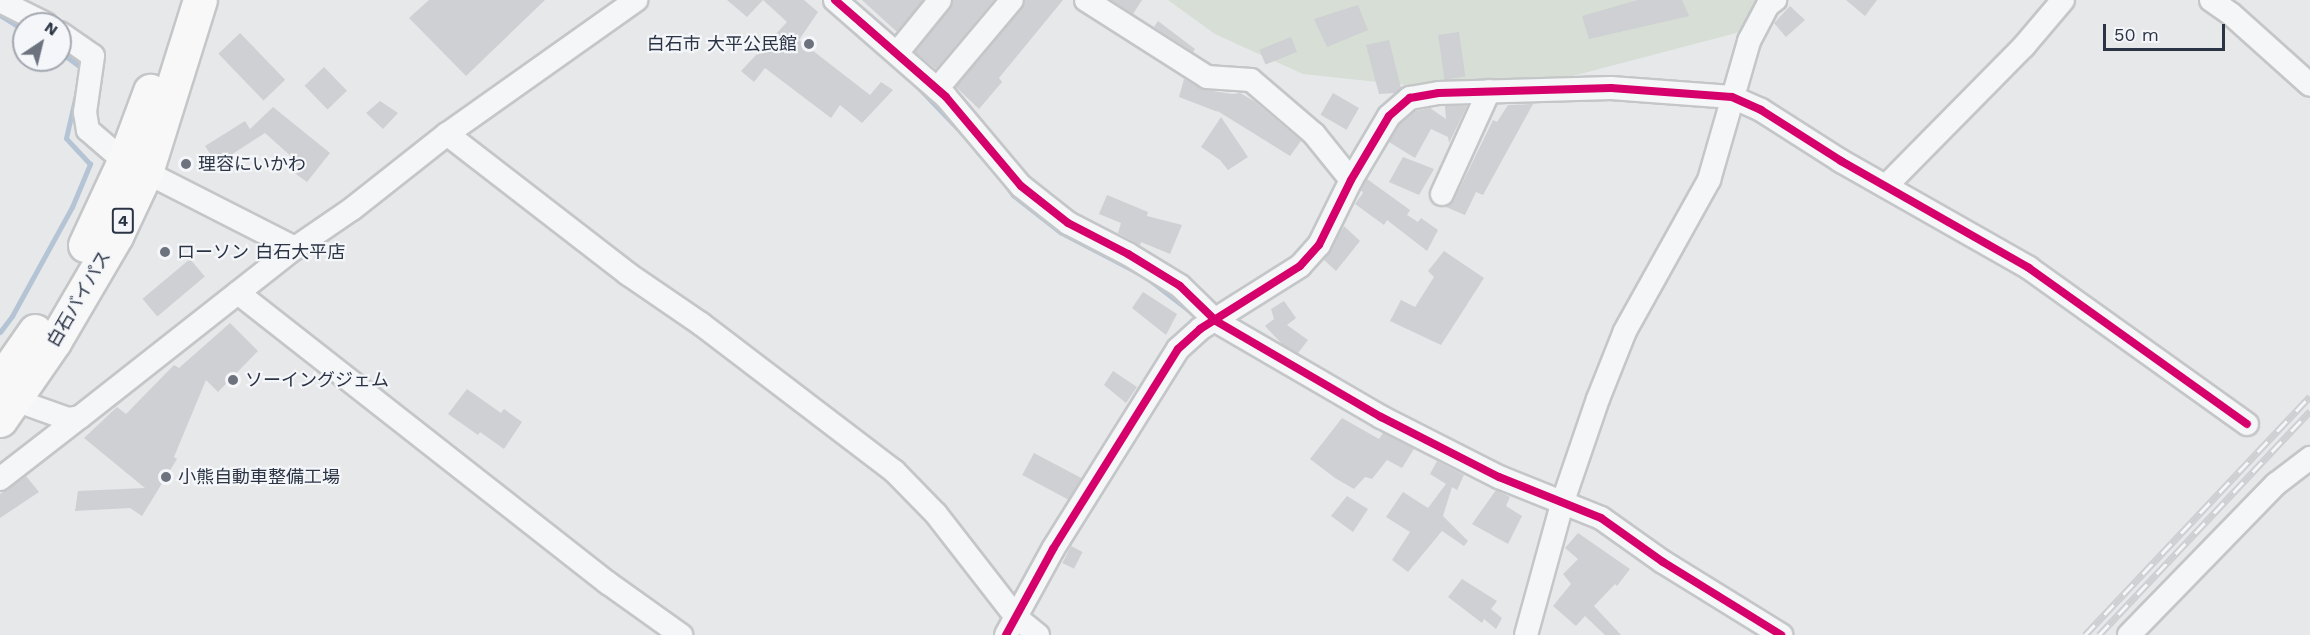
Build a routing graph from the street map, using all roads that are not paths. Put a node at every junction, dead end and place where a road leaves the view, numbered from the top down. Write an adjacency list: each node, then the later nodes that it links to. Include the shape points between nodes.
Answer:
1 (179, 0): 20 (highway, 白石バイパス / 4, via 148,97)
2 (200, 0): 20 (highway, 白石バイパス / 4)
3 (636, 0): 19 (street)
4 (835, 0): 14 (street)
5 (940, 0): 14 (street)
6 (1012, 0): 16 (street)
7 (1086, 0): 21 (street, via 1207,77 1251,80 1314,134)
8 (1775, 0): 18 (street, via 1768,5 1749,41)
9 (2063, 0): 22 (street, via 2024,46)
10 (2211, 0): 15 (street)
11 (0, 1): 12 (street)
12 (22, 12)
13 (72, 41): 20 (street, via 93,56 85,112 88,130)
14 (897, 53): 16 (street)
15 (2310, 85)
16 (937, 89): 26 (street, via 1021,186 1068,223 1180,286)
17 (1489, 91): 18 (street, via 1611,88); 21 (street, via 1410,98 1389,116); 23 (street)
18 (1732, 97): 22 (street, via 1761,110); 32 (street, via 1709,180 1625,331)
19 (447, 134): 24 (street); 33 (street, via 885,463 936,514)
20 (135, 166): 24 (street); 27 (highway, 白石バイパス / 4, via 116,236 81,297)
21 (1351, 180): 26 (street, via 1319,245 1300,266)
22 (1886, 186): 29 (street, via 2029,268)
23 (1442, 194)
24 (296, 248): 25 (street)
25 (238, 293): 28 (street); 34 (street, via 608,583)
26 (1216, 321): 32 (street, via 1381,417 1499,477); 33 (street, via 1200,329 1178,349 1053,549)
27 (5, 400): 28 (street, via 68,418)
28 (80, 417): 31 (street)
29 (2247, 424)
30 (2310, 458): 38 (street, via 2276,484)
31 (0, 479)
32 (1563, 501): 36 (street); 37 (street, via 1601,518 1663,562)
33 (1011, 626): 35 (street)
34 (681, 635)
35 (1038, 635)
36 (1526, 635)
37 (1781, 635)
38 (2129, 635)

